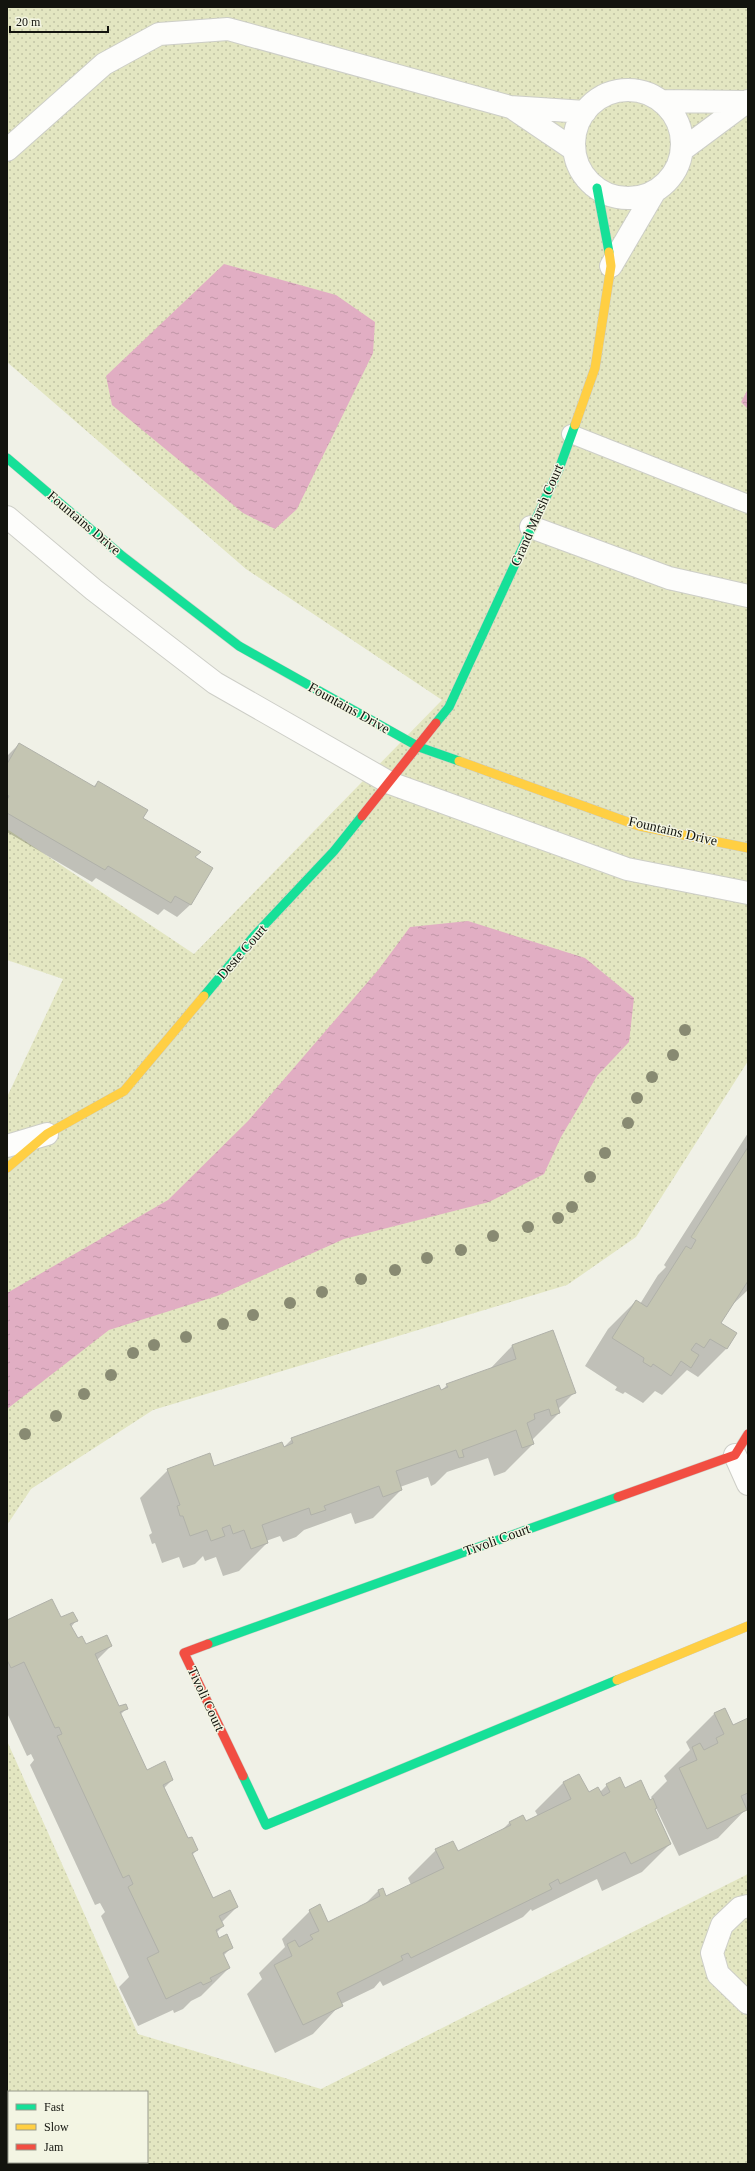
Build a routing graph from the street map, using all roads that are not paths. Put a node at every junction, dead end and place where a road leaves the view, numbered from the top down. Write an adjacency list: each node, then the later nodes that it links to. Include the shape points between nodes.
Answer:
1 (662, 101): 2 (street); 4 (street, via 646,93 629,90 612,92 597,99); 7 (street, via 674,114 681,132)
2 (746, 102): 7 (street)
3 (510, 107): 4 (street); 5 (street); 6 (street, via 228,29 159,34 104,64)
4 (585, 112): 5 (street, via 576,127)
5 (573, 149): 8 (street, via 584,176)
6 (7, 150)
7 (682, 150): 9 (street, via 677,168 666,184)
8 (596, 188): 9 (street, via 614,197 632,199); 10 (street, Grand Marsh Court)
9 (655, 191): 10 (street, Grand Marsh Court)
10 (612, 266): 11 (street, Grand Marsh Court, via 595,368)
11 (571, 434): 13 (lane); 15 (street, Grand Marsh Court)
12 (7, 458): 17 (street, Fountains Drive, via 121,555 239,646)
13 (748, 504)
14 (7, 517): 18 (street, via 94,590 215,683)
15 (532, 528): 16 (street, via 669,578); 17 (street, Grand Marsh Court, via 450,707)
16 (748, 596)
17 (419, 747): 18 (street, Deste Court); 19 (street, Fountains Drive, via 639,826)
18 (390, 782): 20 (street, via 627,869); 21 (street, Deste Court, via 334,851 255,935 124,1092)
19 (748, 848)
20 (748, 894)
21 (47, 1134): 22 (street, Deste Court); 23 (street, Deste Court)
22 (7, 1146)
23 (7, 1168)
24 (748, 1434): 25 (street)
25 (735, 1455): 26 (street); 27 (street, Tivoli Court, via 184,1652 266,1825)
26 (748, 1484)
27 (748, 1626)
28 (748, 1906): 29 (street, via 740,1908 722,1925 712,1953 718,1974)
29 (748, 2004)

